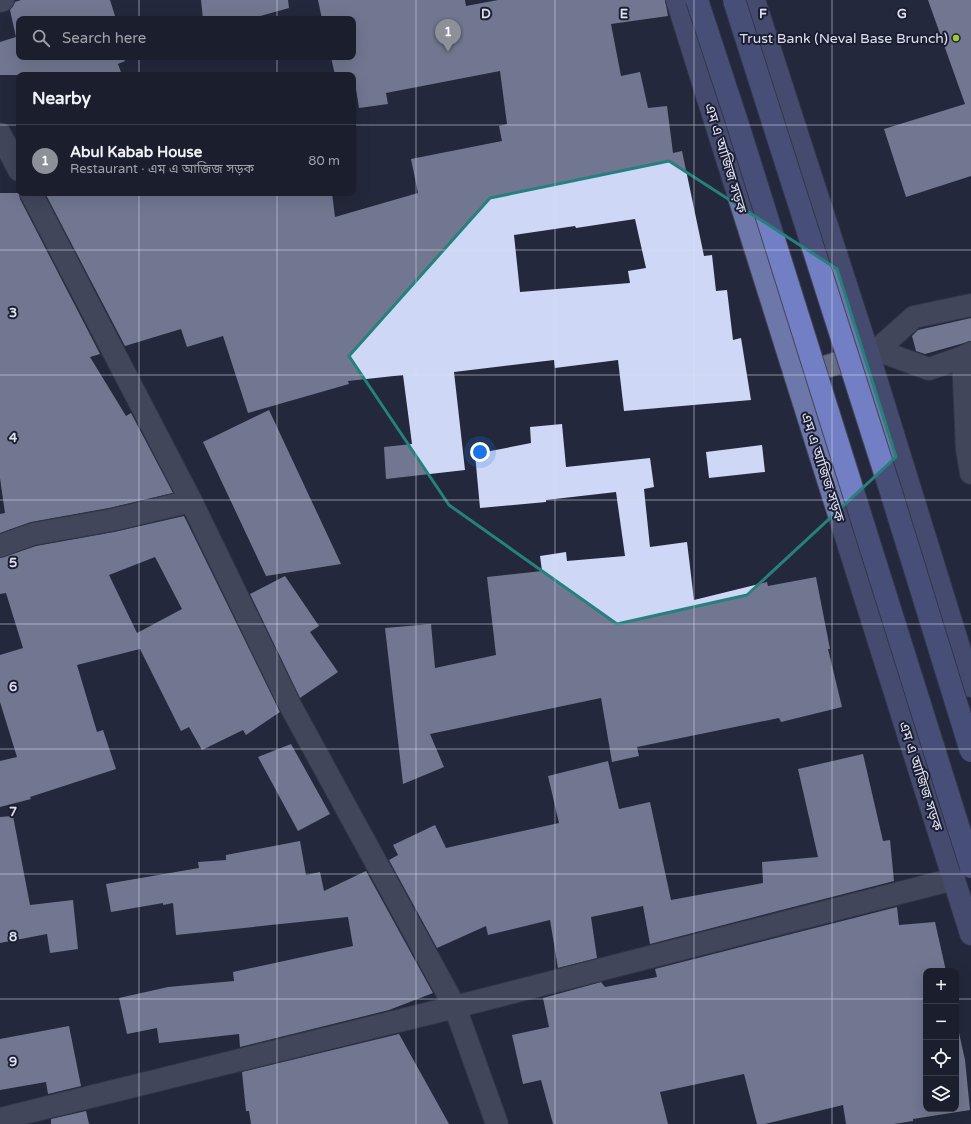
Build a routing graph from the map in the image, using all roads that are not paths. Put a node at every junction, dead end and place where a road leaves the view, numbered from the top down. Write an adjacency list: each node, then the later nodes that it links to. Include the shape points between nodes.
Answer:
1 (3, 0): 6 (street)
2 (677, 0): 13 (main road, এম এ আজিজ সড়ক)
3 (697, 0): 19 (highway, bridge, via 738,125)
4 (734, 0): 18 (highway, bridge)
5 (754, 0): 11 (main road)
6 (0, 1)
7 (0, 134): 8 (street)
8 (16, 164)
9 (33, 196): 15 (street)
10 (971, 305): 11 (street, via 914,317)
11 (872, 351): 12 (street, via 929,369); 13 (street); 17 (main road)
12 (967, 355): 14 (street, via 967,449)
13 (795, 377): 19 (main road, এম এ আজিজ সড়ক)
14 (971, 473)
15 (191, 501): 16 (street, via 112,520 34,534); 21 (street, via 290,705)
16 (0, 546)
17 (971, 686)
18 (971, 751)
19 (962, 873): 20 (main road, এম এ আজিজ সড়ক); 21 (street)
20 (971, 934)
21 (455, 1007): 22 (street); 23 (street)
22 (0, 1119)
23 (497, 1124)

